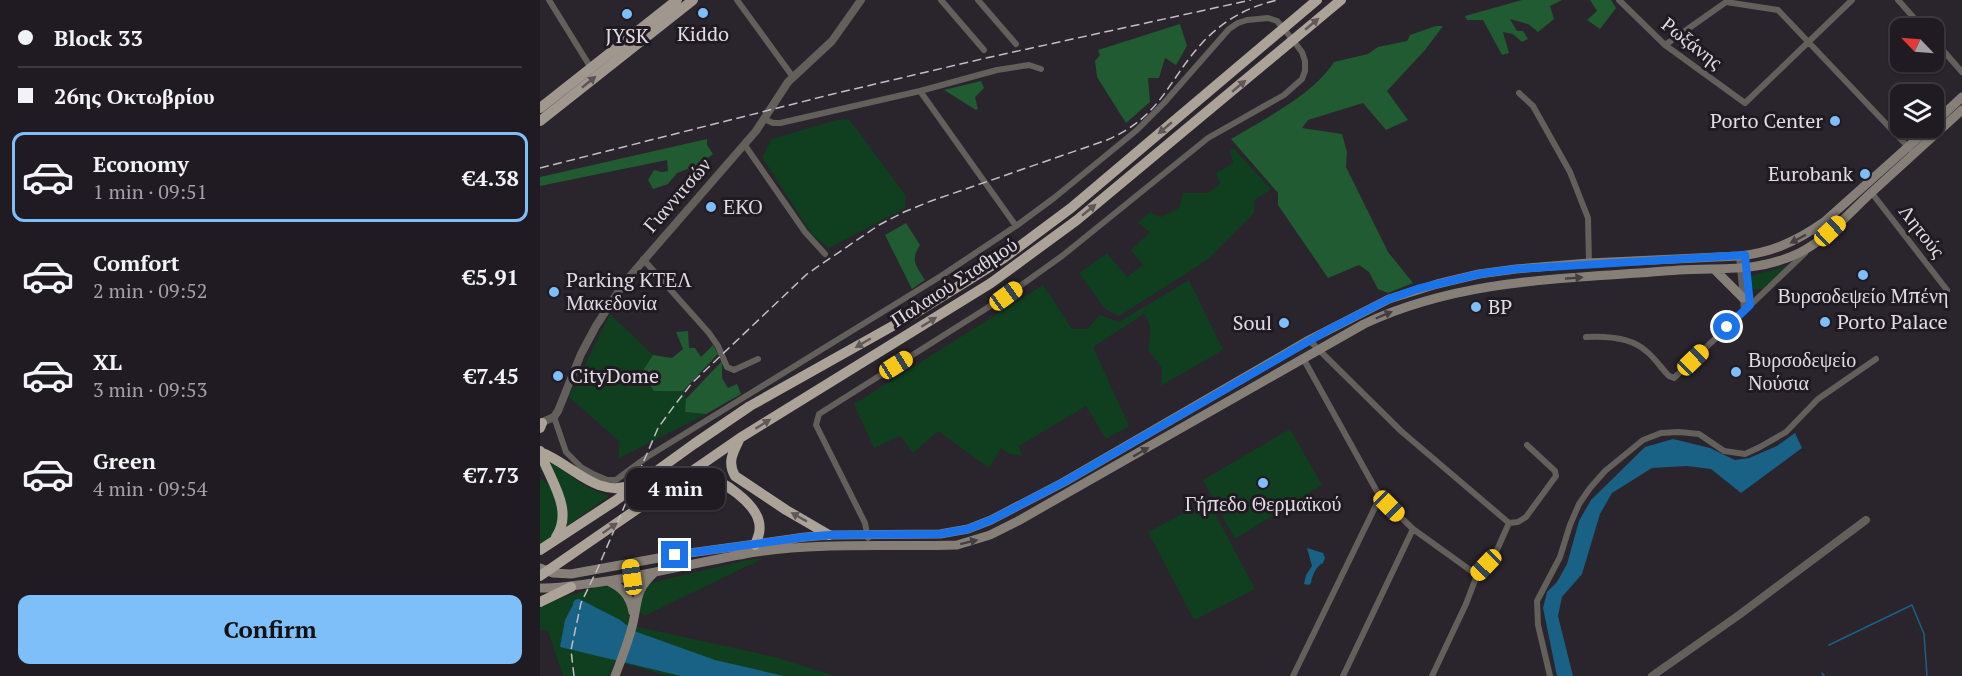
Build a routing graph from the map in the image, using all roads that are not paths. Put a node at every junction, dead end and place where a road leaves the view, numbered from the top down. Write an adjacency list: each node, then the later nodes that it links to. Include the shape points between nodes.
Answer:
1 (549, 0): 19 (street)
2 (693, 0): 12 (main road)
3 (737, 0): 22 (street)
4 (861, 0): 22 (street, Γιαννιτσών, via 830,44)
5 (941, 0): 17 (street)
6 (978, 0): 15 (street)
7 (1317, 0): 58 (highway, Παλαιού Σταθμού, one-way to 58, via 1071,208 1004,258 914,314 750,406)
8 (1341, 0): 53 (highway, Παλαιού Σταθμού, one-way to 8, via 991,283 1077,220)
9 (1619, 0): 16 (street, Ρωξάνης)
10 (1852, 0): 14 (street)
11 (1898, 0): 13 (street)
12 (676, 4): 19 (main road); 30 (main road, one-way to 12)
13 (1914, 18)
14 (1809, 42): 16 (street, via 1778,9 1726,2); 16 (street, Ρωξάνης, via 1747,103); 33 (street)
15 (1016, 44)
16 (1665, 45)
17 (984, 50)
18 (1944, 51): 21 (street)
19 (591, 68): 26 (main road)
20 (1041, 69): 23 (street, via 1029,65 997,70)
21 (1962, 72)
22 (793, 77): 29 (street, Γιαννιτσών)
23 (920, 91): 29 (street, via 780,123); 35 (street)
24 (1519, 93): 40 (street, via 1533,106 1570,172 1588,218)
25 (1962, 97): 28 (main road)
26 (540, 108)
27 (1962, 110): 33 (main road)
28 (1944, 114)
29 (764, 119): 32 (street, Γιαννιτσών)
30 (540, 121)
31 (1921, 138): 33 (main road)
32 (744, 144): 37 (street, via 810,240); 39 (street, Γιαννιτσών)
33 (1911, 150): 34 (main road); 38 (main road, one-way to 38, via 1808,234 1779,248)
34 (1872, 192): 36 (main road); 43 (street, Λητούς)
35 (1016, 226): 51 (street, via 616,480 607,480 581,467 566,452); 64 (street, via 1137,130 1238,23 1268,18 1277,21 1302,52 1304,75 1284,95 1209,138 1006,296 819,414 816,425)
36 (1813, 245): 42 (main road, via 1773,263); 44 (street)
37 (825, 254)
38 (1742, 256): 40 (main road); 42 (street)
39 (643, 260): 48 (street, via 712,337 727,367 734,370); 51 (street, Γιαννιτσών, via 596,326)
40 (1589, 264): 46 (main road, via 1479,274 1437,284 1389,299)
41 (1714, 269): 42 (main road); 44 (main road); 47 (main road, one-way to 41, via 1379,317 1449,293 1518,282)
42 (1743, 269): 44 (street)
43 (1947, 290)
44 (1746, 305): 45 (street, via 1674,378 1637,345 1618,338)
45 (1586, 337)
46 (1309, 340): 47 (street); 64 (main road, via 991,520 940,534)
47 (1318, 349): 49 (main road); 62 (street, via 1401,431)
48 (758, 358)
49 (1303, 358): 60 (street); 68 (main road, one-way to 49, via 957,545 990,535)
50 (1876, 359): 86 (street, via 1818,399 1786,432 1752,451 1724,451 1699,434 1661,433 1643,440 1605,471 1579,504 1560,557 1537,601 1538,626)
51 (554, 417): 52 (street)
52 (541, 425)
53 (740, 438): 57 (highway, Παλαιού Σταθμού); 65 (highway, one-way to 53, via 735,476 731,458)
54 (1527, 445): 62 (street, via 1556,476 1526,518)
55 (540, 451): 58 (highway, via 601,486 618,489); 59 (highway)
56 (540, 473): 59 (highway)
57 (679, 480): 67 (highway, via 704,476 748,501 759,522); 74 (highway, Παλαιού Σταθμού, one-way to 57)
58 (641, 482): 66 (highway, Παλαιού Σταθμού)
59 (556, 489): 66 (highway, via 563,523)
60 (1380, 497): 63 (street); 83 (street)
61 (1866, 520): 87 (street)
62 (1509, 523): 73 (street, via 1496,552)
63 (1413, 529): 73 (street); 84 (street)
64 (867, 534): 65 (main road); 68 (street)
65 (829, 535): 67 (main road)
66 (553, 541): 69 (highway, Παλαιού Σταθμού)
67 (755, 545): 70 (main road)
68 (868, 546): 72 (main road, via 772,550)
69 (540, 550)
70 (630, 563): 71 (main road, via 571,574); 75 (main road)
71 (540, 568)
72 (655, 572): 75 (main road); 80 (main road, via 641,587)
73 (1477, 575): 85 (street)
74 (540, 576)
75 (632, 577): 76 (main road); 80 (main road)
76 (608, 581): 77 (main road); 81 (main road, via 622,588)
77 (571, 587): 78 (main road); 79 (highway)
78 (540, 588)
79 (540, 602)
80 (635, 604): 81 (main road)
81 (634, 616): 82 (main road)
82 (615, 676)
83 (1293, 676)
84 (1343, 676)
85 (1432, 676)
86 (1550, 676)
87 (1652, 676)

